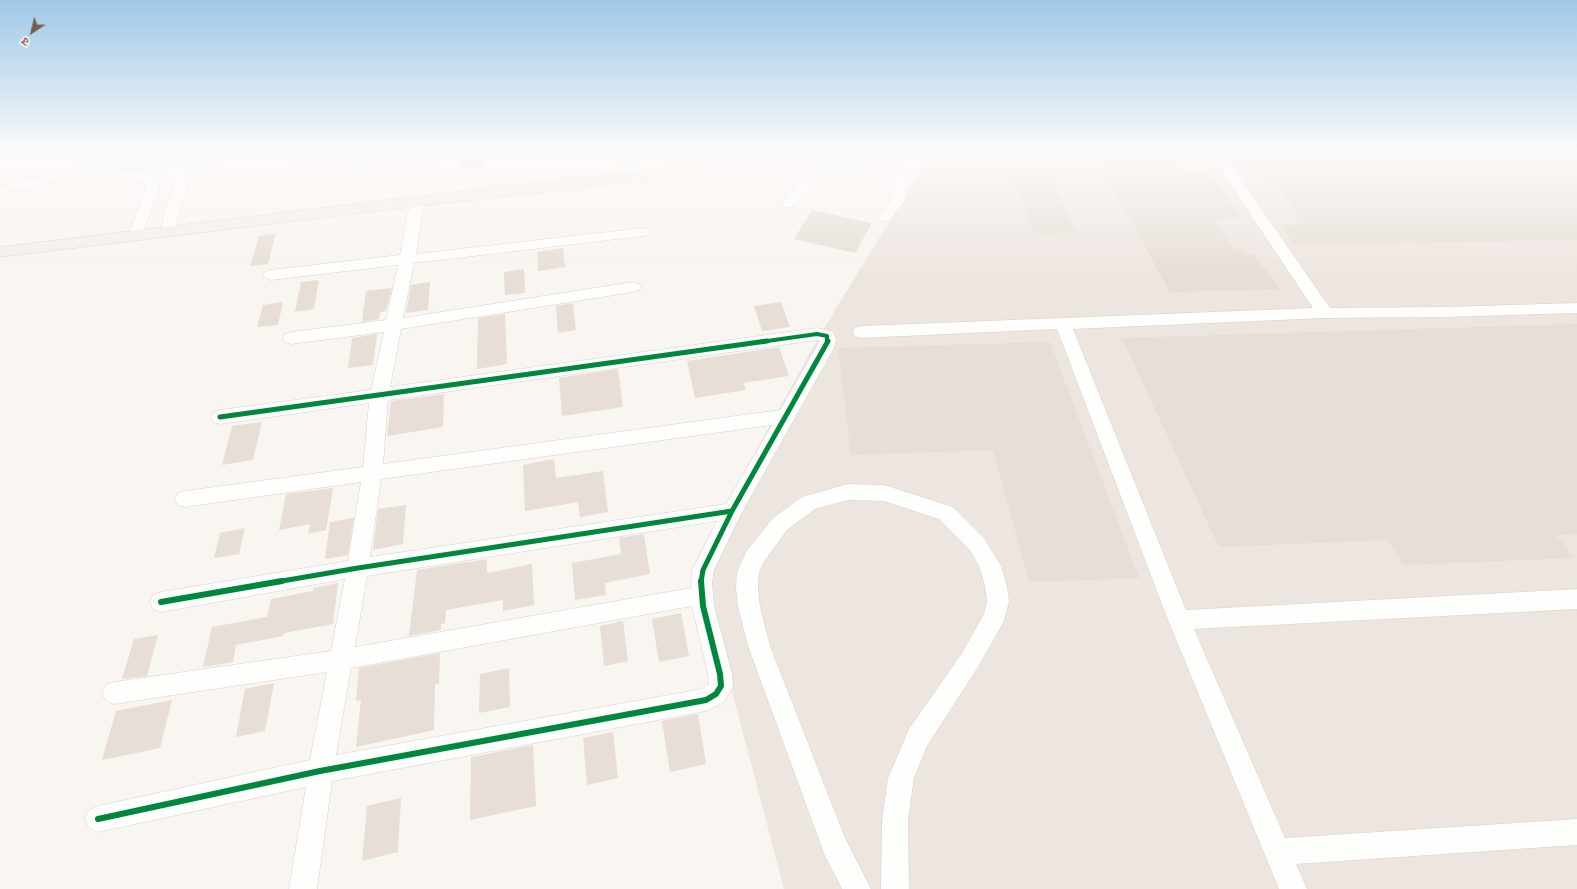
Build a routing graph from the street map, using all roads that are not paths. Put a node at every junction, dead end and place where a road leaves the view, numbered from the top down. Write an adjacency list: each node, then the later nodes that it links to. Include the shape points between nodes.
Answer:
1 (23, 195): 8 (street)
2 (151, 195): 14 (street)
3 (177, 195): 12 (street)
4 (472, 195): 9 (main road)
5 (795, 195): 10 (street)
6 (899, 195): 11 (street)
7 (1244, 195): 20 (street)
8 (0, 200)
9 (417, 202): 12 (main road); 16 (street)
10 (788, 204)
11 (885, 217)
12 (168, 231): 14 (main road)
13 (643, 232): 16 (street)
14 (135, 236): 15 (main road)
15 (0, 252)
16 (407, 259): 17 (street); 22 (street)
17 (271, 274)
18 (633, 287): 22 (street)
19 (1577, 308): 20 (street)
20 (1325, 313): 21 (street)
21 (1062, 324): 23 (street); 35 (street)
22 (393, 325): 24 (street); 25 (street)
23 (861, 332)
24 (291, 338)
25 (379, 396): 26 (street, via 817,334 827,336 825,348); 27 (street); 28 (street)
26 (786, 416): 28 (street); 30 (street)
27 (220, 417)
28 (372, 474): 29 (street); 31 (street)
29 (186, 499)
30 (732, 511): 31 (street); 32 (street, via 703,570)
31 (358, 568): 34 (street); 36 (street)
32 (702, 595): 36 (street); 38 (street, via 721,686 716,694 706,700)
33 (1577, 599): 35 (street)
34 (161, 602)
35 (1179, 620): 41 (street)
36 (340, 660): 37 (street); 38 (street)
37 (114, 693)
38 (320, 771): 39 (street); 42 (street)
39 (98, 819)
40 (1577, 832): 41 (street)
41 (1278, 852): 45 (street)
42 (303, 889)
43 (857, 889): 44 (street, via 835,846 759,646 747,588 748,572 754,558 780,524 809,504 848,492 884,493 946,513 977,544 990,566 998,602 995,616 970,660 918,738 901,778 895,820)
44 (894, 889)
45 (1293, 889)

